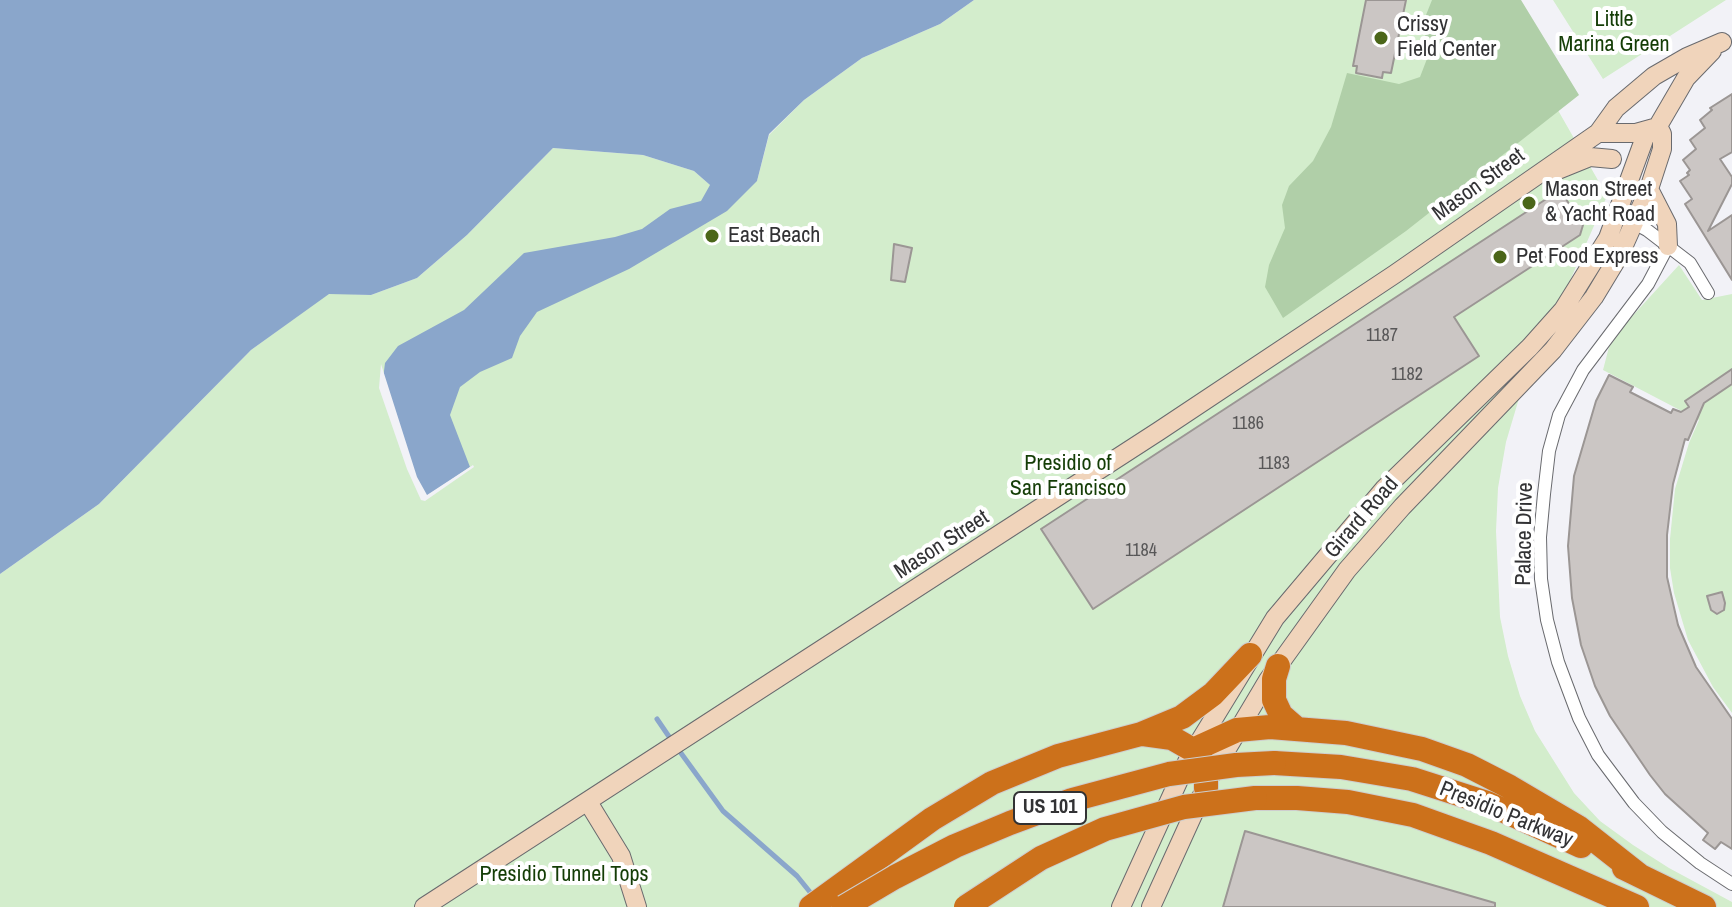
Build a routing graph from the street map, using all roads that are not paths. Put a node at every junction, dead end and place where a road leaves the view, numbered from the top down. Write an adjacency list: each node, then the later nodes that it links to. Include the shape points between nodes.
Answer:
1 (1727, 39): 2 (main road, Girard Road, via 1686,78); 3 (main road, Mason Street, via 1640,87)
2 (1658, 126): 3 (main road, via 1636,133); 6 (main road, Girard Road, via 1662,149); 7 (main road, Girard Road, via 1642,143)
3 (1598, 133): 4 (main road); 5 (main road, Mason Street)
4 (1612, 159): 5 (main road, via 1590,157); 7 (main road)
5 (1514, 189): 18 (main road, Mason Street, via 1159,431)
6 (1649, 189): 8 (main road, Girard Road); 9 (main road, via 1667,224)
7 (1625, 194): 11 (main road, Girard Road, via 1583,282 1553,322 1384,489)
8 (1634, 223): 9 (street); 12 (main road, Girard Road, via 1603,283 1564,337 1379,532)
9 (1668, 246): 10 (street, via 1690,263); 20 (street, Palace Drive, via 1648,284 1583,370 1559,415 1544,494 1541,579 1558,662 1598,755 1662,832)
10 (1708, 293)
11 (1250, 655): 15 (highway, via 1194,708 1174,721); 16 (main road, Girard Road)
12 (1278, 666): 13 (highway, via 1274,700); 14 (main road, Girard Road)
13 (1296, 728): 14 (highway); 19 (highway, via 1391,741 1467,765 1578,827)
14 (1237, 730): 16 (highway); 17 (main road, Girard Road)
15 (1129, 736): 16 (highway, via 1172,738); 23 (highway, via 1045,761 977,792)
16 (1193, 750): 17 (highway, via 1202,761); 26 (main road, Girard Road)
17 (1206, 788): 27 (main road, Girard Road)
18 (588, 802): 21 (main road, Mason Street); 22 (main road, via 621,856)
19 (1639, 875): 24 (highway, Presidio Parkway / US 101, bridge, via 1519,816 1439,787 1357,769 1274,763 1169,774 1057,806 955,846); 29 (highway, Presidio Parkway / US 101)
20 (1732, 884)
21 (424, 907)
22 (637, 907)
23 (811, 907)
24 (844, 907)
25 (966, 907): 28 (highway, Presidio Parkway / US 101, bridge, via 1034,862 1105,829 1184,807 1255,798 1331,800 1413,815)
26 (1121, 907)
27 (1151, 907)
28 (1637, 907)
29 (1704, 907)

